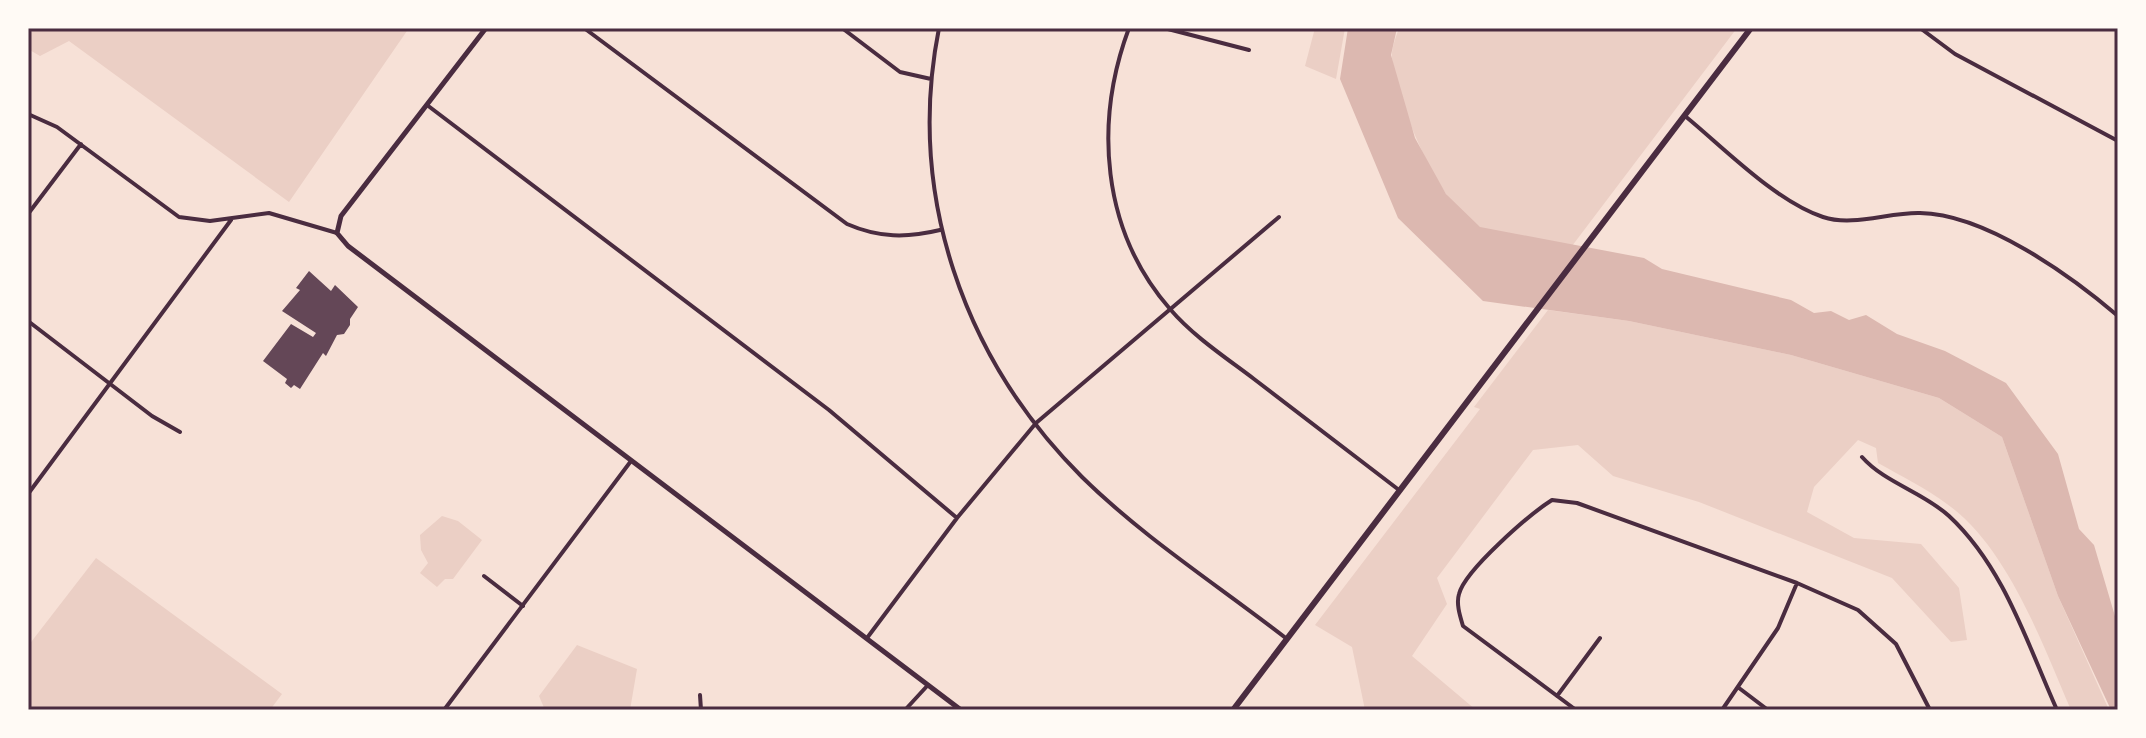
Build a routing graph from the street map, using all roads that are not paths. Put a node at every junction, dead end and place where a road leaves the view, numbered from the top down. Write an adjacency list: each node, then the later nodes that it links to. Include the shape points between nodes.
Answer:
1 (486, 28): 11 (street)
2 (584, 28): 19 (street, via 847,224 900,237)
3 (842, 28): 10 (street, via 900,72)
4 (939, 28): 10 (street)
5 (1129, 28): 21 (street, via 1108,104 1108,163 1129,242)
6 (1164, 28): 9 (street)
7 (1751, 28): 13 (main road)
8 (1920, 28): 14 (street, via 1955,54)
9 (1249, 50)
10 (931, 79): 19 (street, via 930,155)
11 (427, 105): 20 (street, via 341,216); 31 (street, via 829,410)
12 (28, 114): 15 (street)
13 (1685, 116): 22 (street, via 1769,184 1816,214 1846,220 1930,213 1969,223 2060,273); 29 (main road)
14 (2118, 141)
15 (81, 144): 16 (street); 18 (street, via 179,217)
16 (28, 214)
17 (1279, 217): 21 (street)
18 (232, 218): 20 (street, via 257,212 284,215); 24 (street)
19 (940, 230): 25 (street, via 959,293 985,347)
20 (337, 233): 28 (street)
21 (1170, 309): 25 (street); 29 (street)
22 (2118, 316)
23 (28, 321): 24 (street)
24 (111, 383): 26 (street); 30 (street)
25 (1036, 423): 31 (street); 37 (street, via 1103,496)
26 (180, 432)
27 (1862, 457): 51 (street, via 1930,500 1981,552 1998,578)
28 (631, 461): 34 (street); 35 (street)
29 (1399, 490): 37 (main road)
30 (28, 494)
31 (957, 518): 35 (street)
32 (484, 576): 34 (street)
33 (1797, 583): 39 (street, via 1778,628); 41 (street, via 1577,503 1552,500 1516,526 1459,594 1463,626); 50 (street, via 1858,610 1878,625 1896,644)
34 (523, 606): 42 (street)
35 (867, 638): 38 (street)
36 (1600, 638): 41 (street)
37 (1287, 639): 46 (main road)
38 (928, 685): 44 (street); 45 (street)
39 (1739, 688): 48 (street); 49 (street)
40 (700, 695): 43 (street)
41 (1557, 696): 47 (street)
42 (444, 710)
43 (701, 710)
44 (905, 710)
45 (961, 710)
46 (1233, 710)
47 (1576, 710)
48 (1722, 710)
49 (1768, 710)
50 (1930, 710)
51 (2057, 710)

